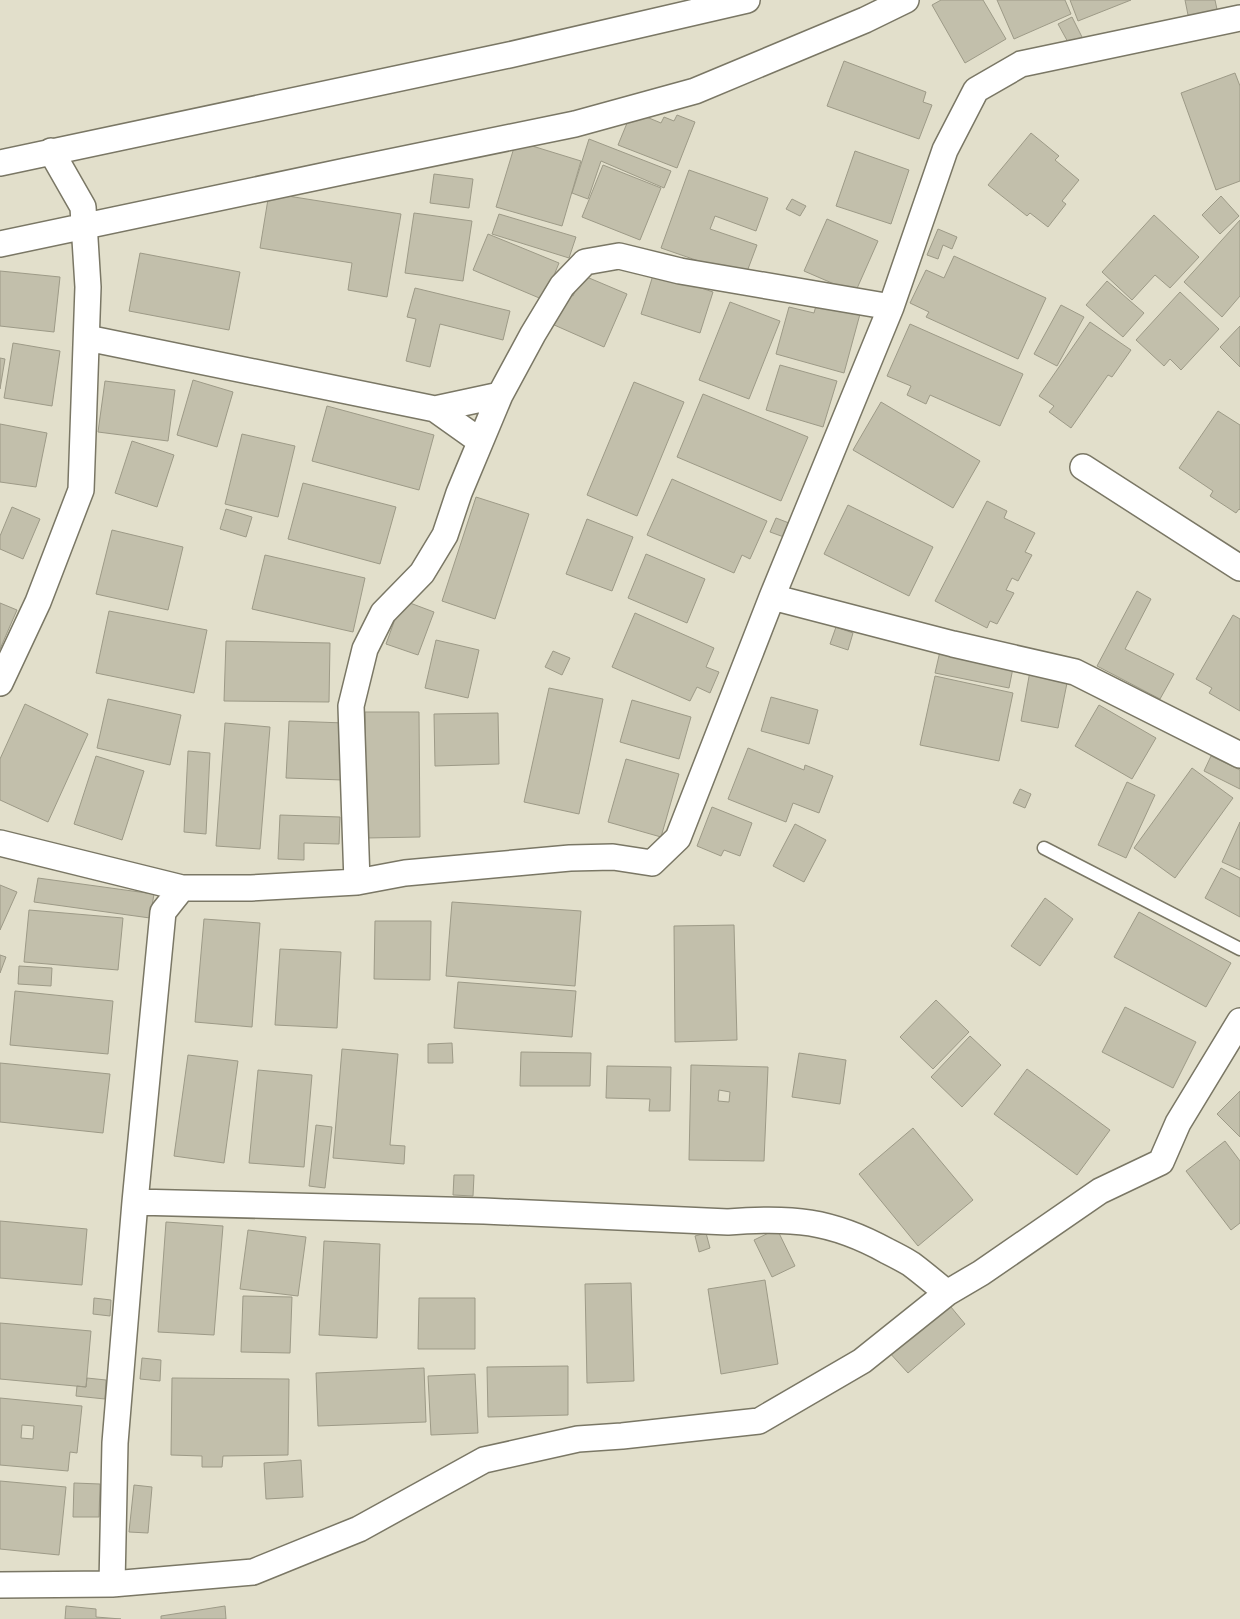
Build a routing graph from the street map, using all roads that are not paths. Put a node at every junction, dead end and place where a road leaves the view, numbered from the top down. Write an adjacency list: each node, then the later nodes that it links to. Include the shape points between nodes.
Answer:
1 (748, 0): 4 (street, via 499,57)
2 (906, 0): 6 (street, via 695,91 584,122)
3 (1240, 18): 8 (street, via 1021,64 976,90 945,150)
4 (51, 151): 5 (street); 6 (street, via 83,207)
5 (0, 163)
6 (84, 226): 7 (street); 9 (street)
7 (0, 244)
8 (891, 307): 10 (street, via 680,271 619,256 585,262 562,286); 15 (street)
9 (87, 338): 11 (street); 16 (street, via 81,490 38,602)
10 (500, 395): 11 (street); 12 (street)
11 (435, 410): 12 (street)
12 (480, 442): 20 (street, via 445,535 422,573 383,613 365,649 351,706)
13 (1082, 467): 14 (street)
14 (1240, 568)
15 (772, 597): 17 (street, via 1075,672); 20 (street, via 678,838 652,863 613,857 570,858 405,873)
16 (0, 683)
17 (1240, 755)
18 (0, 843): 21 (street)
19 (1044, 848): 22 (lane)
20 (357, 882): 21 (street)
21 (182, 888): 24 (street, via 163,912)
22 (1240, 949)
23 (1240, 1021): 25 (street, via 1178,1123 1161,1162 1100,1191)
24 (135, 1202): 25 (street, via 484,1211 728,1222 763,1219 801,1221 826,1225 866,1239 910,1264); 26 (street, via 115,1443)
25 (947, 1293): 26 (street, via 862,1361 759,1421 578,1439 484,1460 359,1530 253,1572)
26 (112, 1584): 27 (street)
27 (0, 1585)

